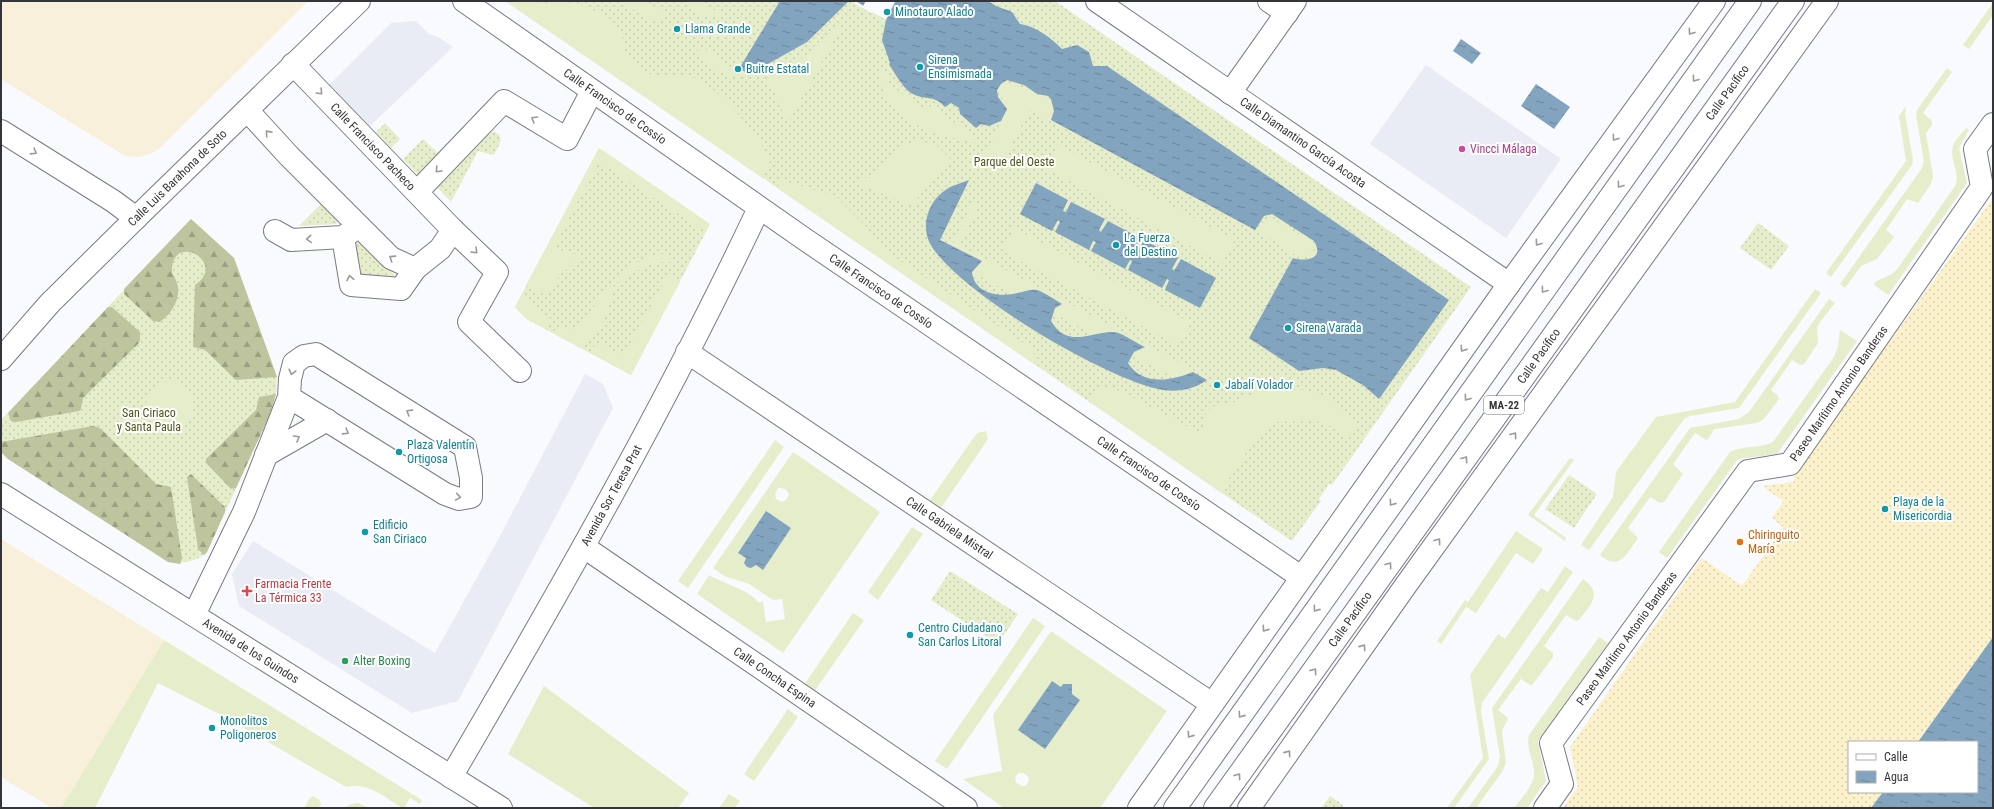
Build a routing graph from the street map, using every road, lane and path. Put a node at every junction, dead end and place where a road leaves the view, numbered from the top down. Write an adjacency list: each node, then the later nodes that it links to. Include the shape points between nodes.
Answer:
1 (359, 1): 10 (main road, Calle Luis Barahona de Soto)
2 (464, 1): 11 (main road, Calle Francisco de Cossío)
3 (1097, 1): 12 (main road, Calle Diamantino García Acosta)
4 (1269, 1): 9 (main road)
5 (1750, 1): 39 (main road, MA-22, one-way to 39)
6 (1793, 1): 40 (main road, Calle Pacífico / MA-22, one-way to 6)
7 (1827, 1): 41 (main road, one-way to 7, via 1406,585)
8 (1709, 3): 23 (main road, one-way to 23)
9 (1291, 7): 12 (main road)
10 (293, 64): 13 (main road, Calle Luis Barahona de Soto); 16 (main road, Calle Francisco Pacheco, one-way to 16)
11 (592, 91): 16 (main road, one-way to 16, via 567,139 504,101); 17 (main road, Calle Francisco de Cossío)
12 (1230, 93): 23 (main road, Calle Diamantino García Acosta)
13 (246, 110): 18 (main road, Calle Luis Barahona de Soto); 21 (main road, one-way to 13)
14 (1993, 124): 42 (main road, Paseo Marítimo Antonio Banderas, via 1975,149 1982,187 1790,464 1748,471 1551,743 1562,784)
15 (1, 131): 18 (main road, one-way to 18)
16 (417, 192): 19 (main road, Calle Francisco Pacheco)
17 (759, 208): 24 (main road, Avenida Sor Teresa Prat); 32 (main road, Calle Francisco de Cossío)
18 (136, 218): 25 (main road, Calle Luis Barahona de Soto, via 50,303)
19 (453, 230): 22 (main road, via 440,249); 26 (main road, Calle Francisco Pacheco, one-way to 26, via 497,272 469,322)
20 (275, 231): 21 (main road, one-way to 20, via 291,240)
21 (351, 232): 22 (main road, one-way to 21, via 391,258); 22 (main road, one-way to 21, via 401,290 352,285)
22 (415, 269)
23 (1509, 284): 32 (main road, one-way to 32)
24 (688, 352): 31 (main road, Avenida Sor Teresa Prat); 34 (main road, Calle Gabriela Mistral)
25 (1, 359)
26 (520, 371)
27 (289, 396): 28 (main road); 28 (main road, one-way to 27, via 445,494 459,499 471,497 472,478 465,447 316,354 304,356 294,363); 29 (main road)
28 (327, 420): 29 (main road, one-way to 28)
29 (266, 456): 33 (main road, via 244,512)
30 (1, 494): 33 (main road, Avenida de los Guindos)
31 (584, 547): 35 (main road, Avenida Sor Teresa Prat); 37 (main road, Calle Concha Espina)
32 (1301, 577): 34 (main road, one-way to 34)
33 (194, 615): 35 (main road, Avenida de los Guindos)
34 (1212, 704): 38 (main road, one-way to 38)
35 (451, 777): 36 (main road, Avenida de los Guindos)
36 (501, 808)
37 (966, 808)
38 (1139, 808)
39 (1175, 808)
40 (1215, 808)
41 (1249, 808)
42 (1545, 808)

